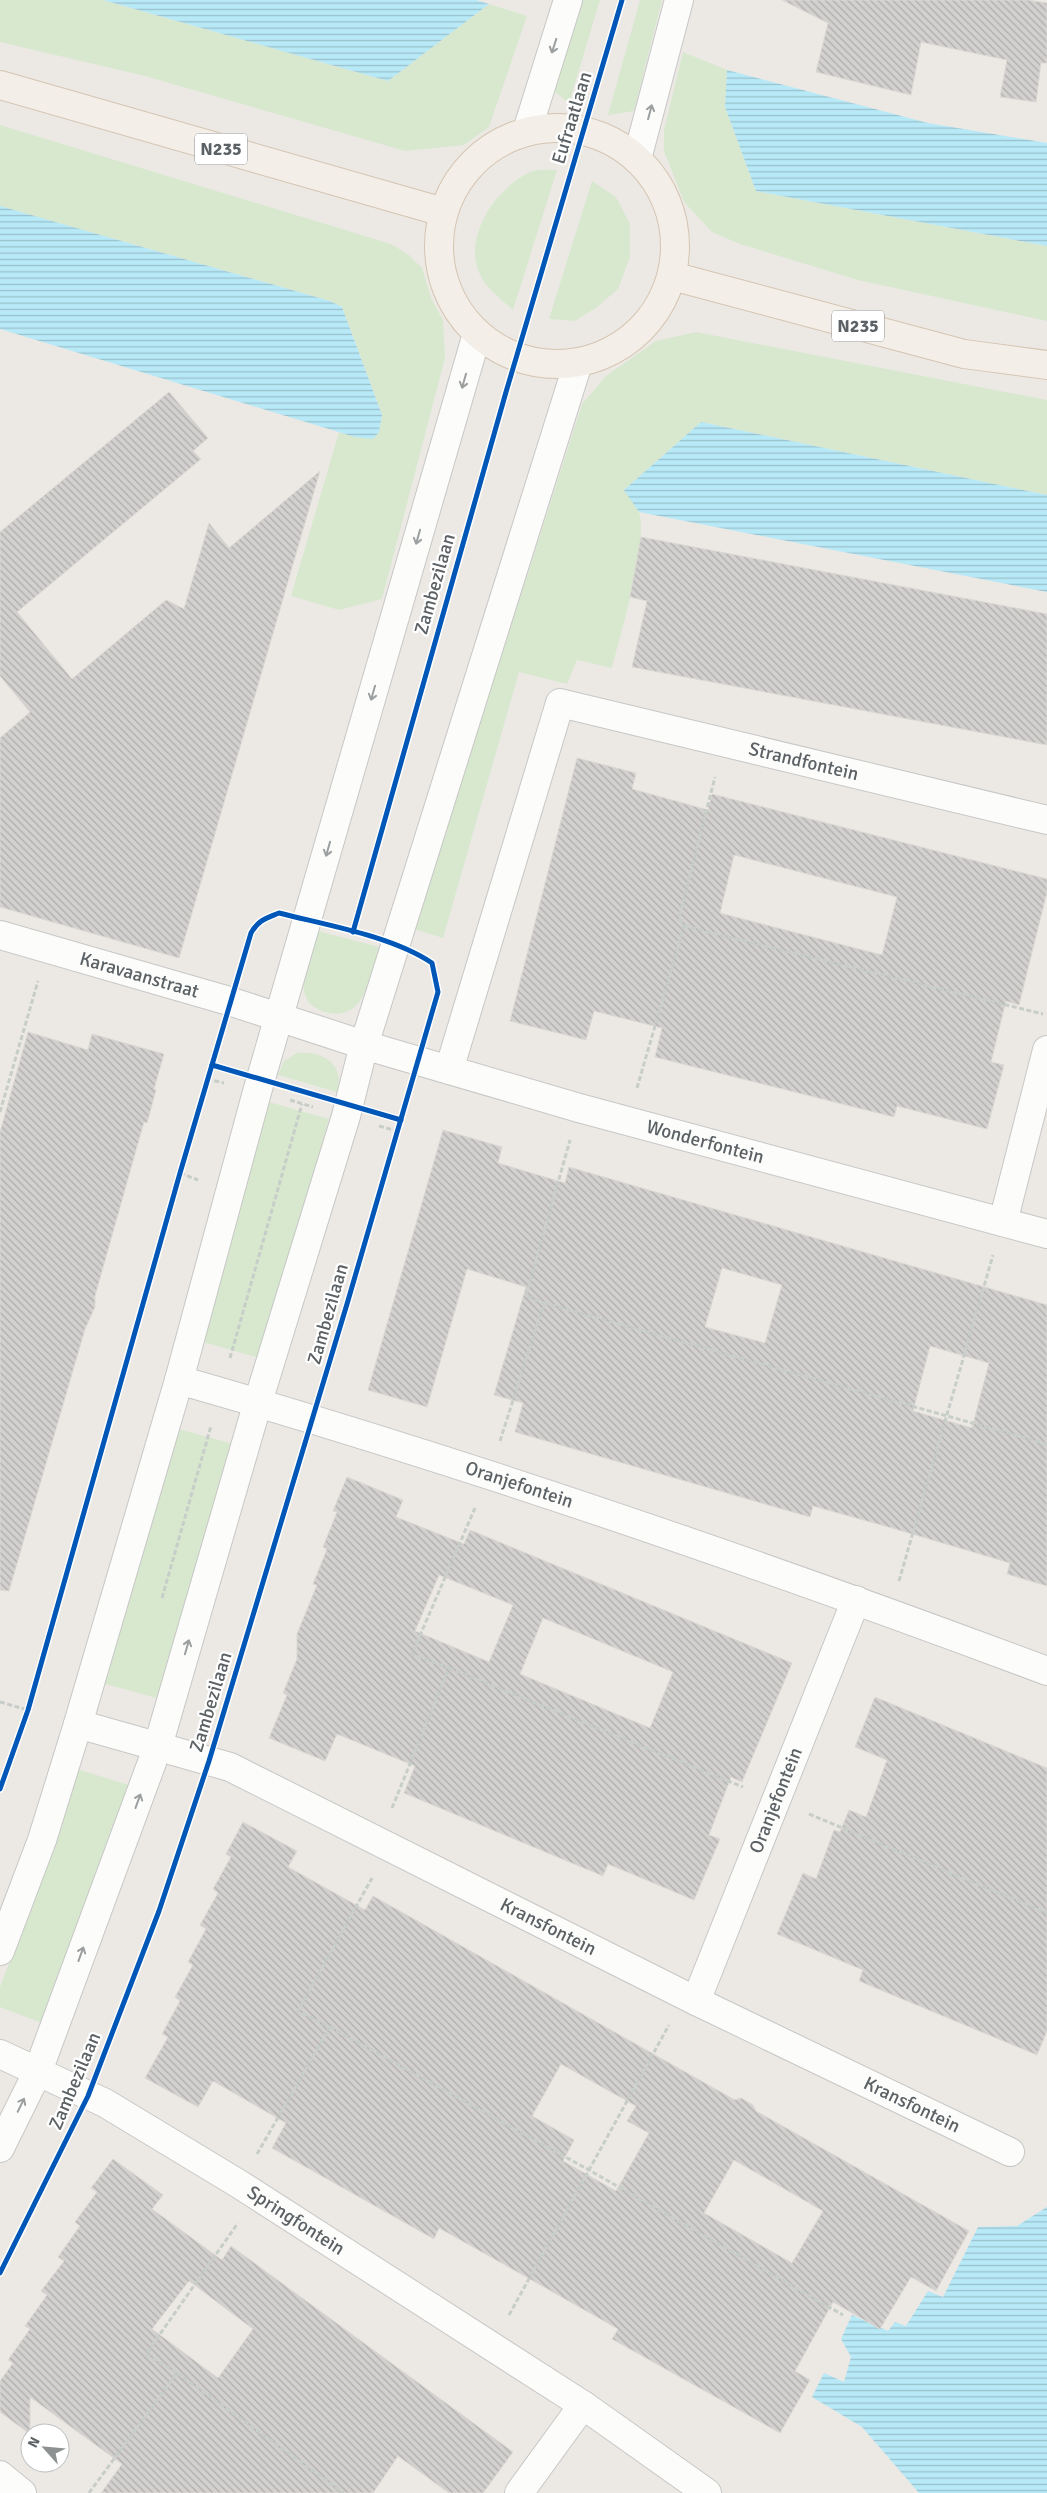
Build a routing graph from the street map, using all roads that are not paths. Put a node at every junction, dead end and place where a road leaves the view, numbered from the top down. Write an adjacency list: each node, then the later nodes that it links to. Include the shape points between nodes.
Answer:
1 (568, 0): 4 (street, Eufraatlaan, one-way to 4)
2 (680, 0): 5 (street, one-way to 2)
3 (0, 85): 6 (main road, N235)
4 (527, 131): 5 (main road, via 574,128 597,134); 6 (main road, via 498,143 474,161 456,185)
5 (637, 159): 7 (main road, via 658,183 671,213 676,245)
6 (443, 212): 8 (main road, via 438,245 443,278 456,309)
7 (672, 276): 9 (main road, via 659,308 637,333 610,352); 10 (main road, N235, via 964,354)
8 (477, 334): 9 (main road, via 507,354 542,364); 13 (street, Zambezilaan, one-way to 13)
9 (578, 363): 14 (street, Zambezilaan)
10 (1047, 365)
11 (1047, 820): 16 (street, Strandfontein, via 560,703)
12 (0, 935): 13 (street, Karavaanstraat)
13 (279, 1017): 14 (street); 19 (street, Zambezilaan)
14 (364, 1045): 16 (street, Wonderfontein); 20 (street, Zambezilaan, via 346,1116)
15 (1047, 1050): 17 (street)
16 (449, 1070): 17 (street, Wonderfontein, via 628,1122)
17 (1003, 1222): 18 (street, Wonderfontein)
18 (1047, 1234)
19 (180, 1380): 20 (street, Oranjefontein); 23 (street, Zambezilaan)
20 (258, 1402): 21 (street, Oranjefontein, via 490,1473); 24 (street, Zambezilaan, one-way to 20)
21 (856, 1600): 22 (street, Oranjefontein); 26 (street, Oranjefontein)
22 (1047, 1671)
23 (78, 1724): 24 (street, Kransfontein); 25 (street, Zambezilaan, via 42,1840)
24 (158, 1746): 26 (street, Kransfontein, via 230,1767); 28 (street, Zambezilaan, one-way to 24)
25 (0, 1951)
26 (691, 1998): 30 (street, Kransfontein)
27 (0, 2054): 28 (street, Springfontein)
28 (38, 2071): 29 (street, Zambezilaan, one-way to 28); 31 (street, Springfontein, via 105,2103 248,2190)
29 (0, 2148)
30 (1010, 2152)
31 (583, 2405): 34 (street); 35 (street, Springfontein)
32 (0, 2475): 33 (street)
33 (22, 2493)
34 (519, 2493)
35 (706, 2493)

